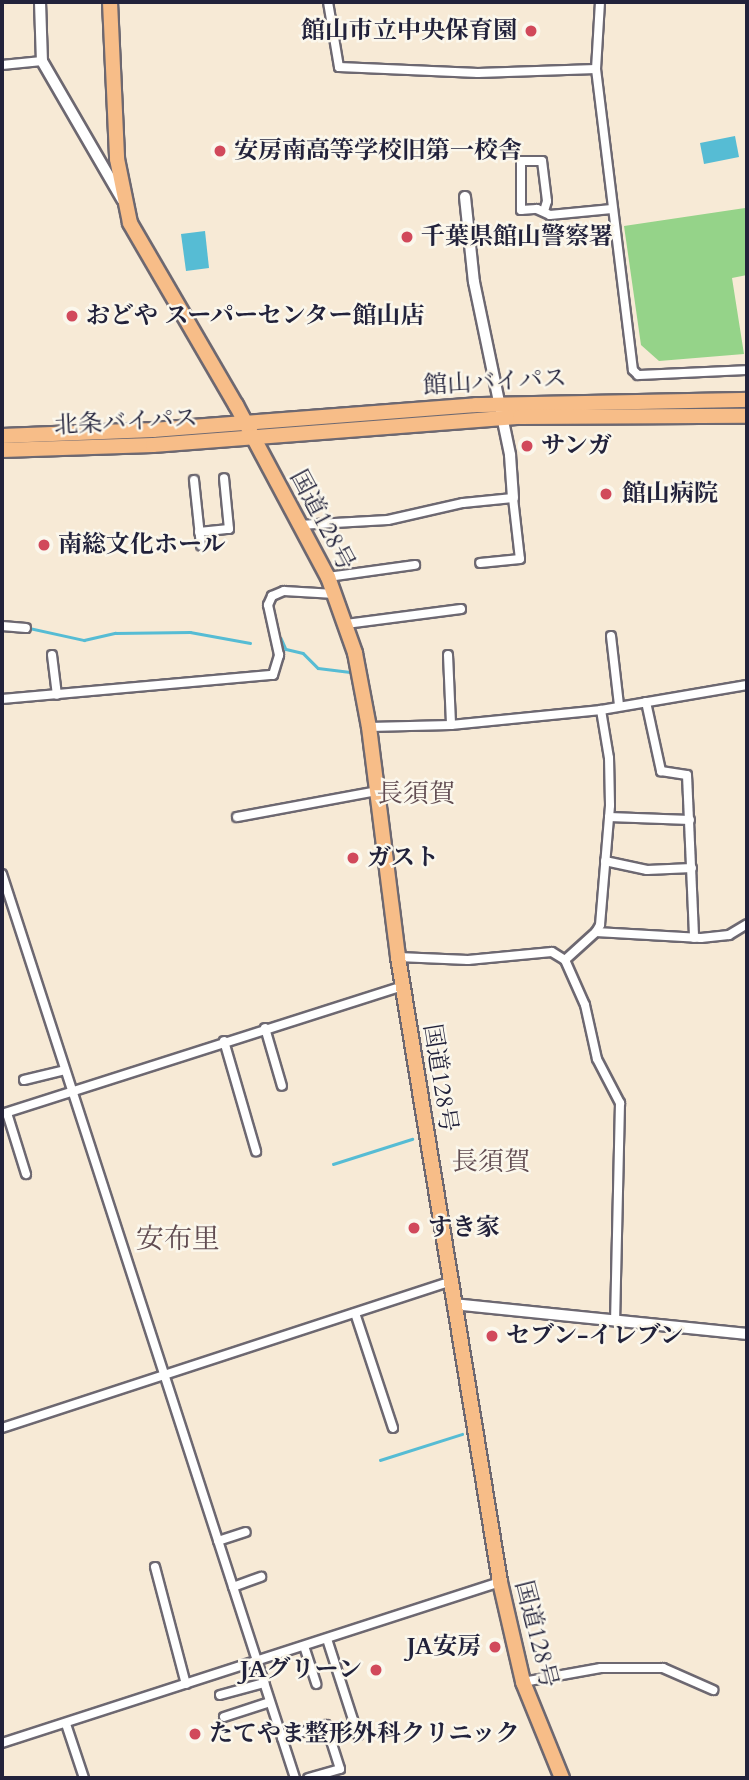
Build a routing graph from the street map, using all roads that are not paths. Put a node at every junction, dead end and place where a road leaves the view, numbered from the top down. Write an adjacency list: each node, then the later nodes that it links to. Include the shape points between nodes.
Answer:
1 (40, 2): 5 (street)
2 (110, 2): 9 (highway)
3 (328, 2): 7 (street, via 339,67 478,73)
4 (600, 2): 7 (street)
5 (43, 61): 6 (street); 9 (street)
6 (2, 65)
7 (596, 69): 10 (street)
8 (465, 197): 14 (street, via 474,282)
9 (122, 199): 16 (highway, via 141,243)
10 (612, 209): 11 (street, via 550,215); 12 (street, via 632,370 638,375)
11 (544, 211): 11 (street, via 521,211 521,161 542,161)
12 (747, 370)
13 (747, 400): 14 (highway, 館山バイパス)
14 (499, 411): 15 (highway, 館山バイパス); 16 (highway, 館山バイパス); 18 (highway, 館山バイパス); 22 (street, via 510,455)
15 (747, 416)
16 (245, 422): 17 (highway, 北条バイパス); 18 (highway, 国道128号)
17 (2, 436)
18 (253, 438): 19 (highway, 北条バイパス); 23 (highway, 国道128号)
19 (2, 450)
20 (224, 478): 24 (street, via 229,529)
21 (194, 480): 24 (street)
22 (513, 498): 23 (street, via 463,502 388,520); 26 (street, via 520,559)
23 (299, 526): 28 (highway, 国道128号)
24 (199, 532): 25 (street)
25 (201, 546)
26 (480, 563)
27 (415, 565): 28 (street)
28 (328, 577): 29 (highway, 国道128号)
29 (335, 594): 31 (highway, 国道128号); 38 (street, via 284,591 272,596 268,606 279,655 273,675)
30 (461, 609): 31 (street)
31 (346, 624): 44 (highway, 国道128号)
32 (2, 626): 33 (street)
33 (26, 628)
34 (611, 636): 41 (street)
35 (52, 655): 38 (street)
36 (448, 655): 43 (street)
37 (747, 685): 40 (street)
38 (57, 695): 39 (street)
39 (2, 699)
40 (646, 702): 41 (street); 48 (street, via 661,771 687,775)
41 (619, 705): 42 (street)
42 (601, 710): 43 (street); 47 (street, via 609,758)
43 (451, 725): 44 (street)
44 (369, 727): 45 (highway, 国道128号)
45 (377, 791): 46 (street); 55 (highway, 国道128号)
46 (237, 817)
47 (609, 817): 48 (street); 49 (street)
48 (690, 820): 50 (street)
49 (605, 861): 50 (street, via 647,870); 53 (street)
50 (692, 868): 54 (street)
51 (2, 874): 60 (street)
52 (747, 924): 54 (street, via 729,935)
53 (596, 932): 54 (street); 56 (street)
54 (694, 938)
55 (398, 957): 56 (street, via 468,960 552,952); 57 (highway, 国道128号)
56 (565, 960): 70 (street, via 585,1005 597,1059 620,1103)
57 (403, 986): 58 (street); 67 (highway, 国道128号)
58 (265, 1028): 59 (street); 62 (street)
59 (224, 1041): 63 (street); 65 (street)
60 (65, 1070): 61 (street); 63 (street)
61 (24, 1080)
62 (282, 1086)
63 (72, 1091): 64 (street); 72 (street)
64 (4, 1113): 66 (street)
65 (256, 1151)
66 (26, 1174)
67 (449, 1282): 68 (highway, 国道128号); 69 (street)
68 (453, 1304): 70 (street); 79 (highway, 国道128号)
69 (355, 1313): 72 (street); 74 (street)
70 (615, 1320): 71 (street)
71 (747, 1334)
72 (164, 1376): 73 (street); 76 (street)
73 (2, 1428)
74 (393, 1428)
75 (246, 1532): 76 (street)
76 (218, 1541): 80 (street)
77 (155, 1567): 86 (street)
78 (261, 1577): 80 (street)
79 (500, 1582): 81 (street); 84 (highway, 国道128号)
80 (233, 1587): 83 (street)
81 (327, 1639): 82 (street); 93 (street)
82 (304, 1646): 83 (street); 87 (street)
83 (256, 1660): 85 (street); 86 (street)
84 (523, 1682): 88 (street, via 601,1668 663,1668); 99 (highway, 国道128号)
85 (264, 1683): 89 (street); 90 (street)
86 (186, 1684): 92 (street)
87 (316, 1684)
88 (713, 1690)
89 (220, 1695)
90 (270, 1702): 91 (street); 94 (street)
91 (225, 1717)
92 (66, 1724): 95 (street); 96 (street)
93 (358, 1735)
94 (282, 1738): 97 (street); 98 (street, via 326,1725 340,1769)
95 (2, 1743)
96 (83, 1778)
97 (295, 1778)
98 (308, 1778)
99 (562, 1778)

